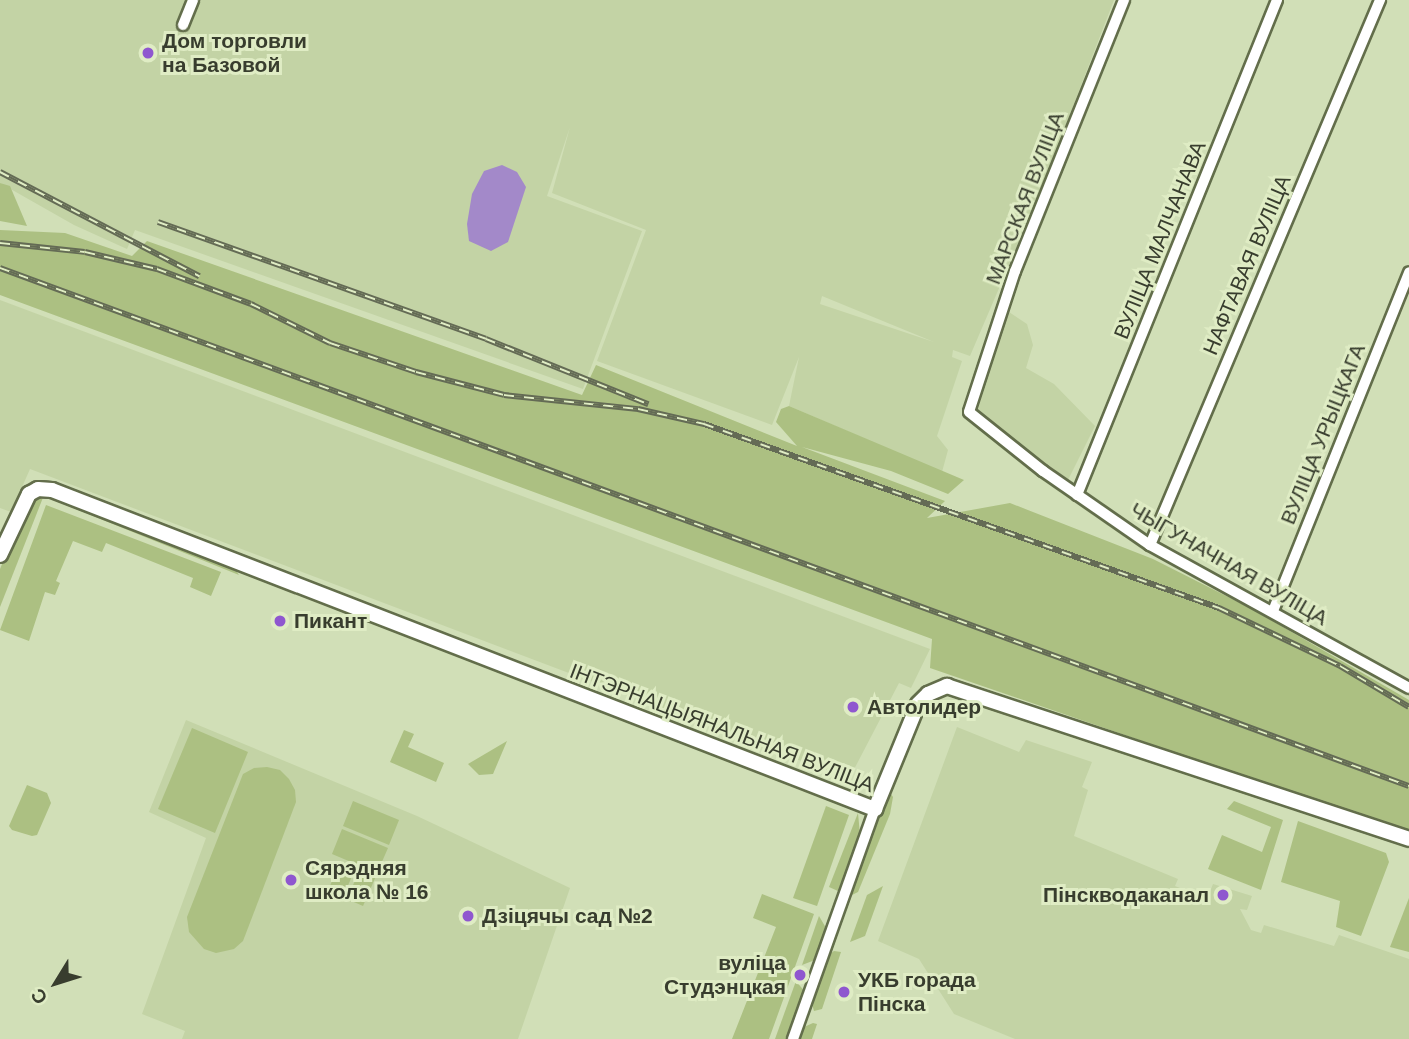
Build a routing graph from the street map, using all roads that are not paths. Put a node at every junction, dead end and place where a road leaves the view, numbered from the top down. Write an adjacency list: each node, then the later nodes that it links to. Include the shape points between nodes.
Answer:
1 (193, 0): 5 (street)
2 (1124, 0): 7 (street, МАРСКАЯ ВУЛІЦА, via 1015,271)
3 (1277, 0): 8 (street, ВУЛІЦА МАЛЧАНАВА)
4 (1380, 0): 9 (street, НАФТАВАЯ ВУЛІЦА)
5 (183, 25)
6 (1409, 272): 11 (street, ВУЛІЦА УРЫЦКАГА)
7 (969, 412): 8 (street, ЧЫГУНАЧНАЯ ВУЛІЦА)
8 (1077, 495): 9 (street, ЧЫГУНАЧНАЯ ВУЛІЦА)
9 (1150, 545): 11 (street, ЧЫГУНАЧНАЯ ВУЛІЦА)
10 (0, 555): 13 (street, ІНТЭРНАЦЫЯНАЛЬНАЯ ВУЛІЦА, via 21,505 38,489 52,490)
11 (1273, 611): 12 (street, ЧЫГУНАЧНАЯ ВУЛІЦА)
12 (1409, 688)
13 (875, 810): 14 (street, ІНТЭРНАЦЫЯНАЛЬНАЯ ВУЛІЦА, via 918,704 947,686); 15 (street)
14 (1409, 839)
15 (793, 1039)

